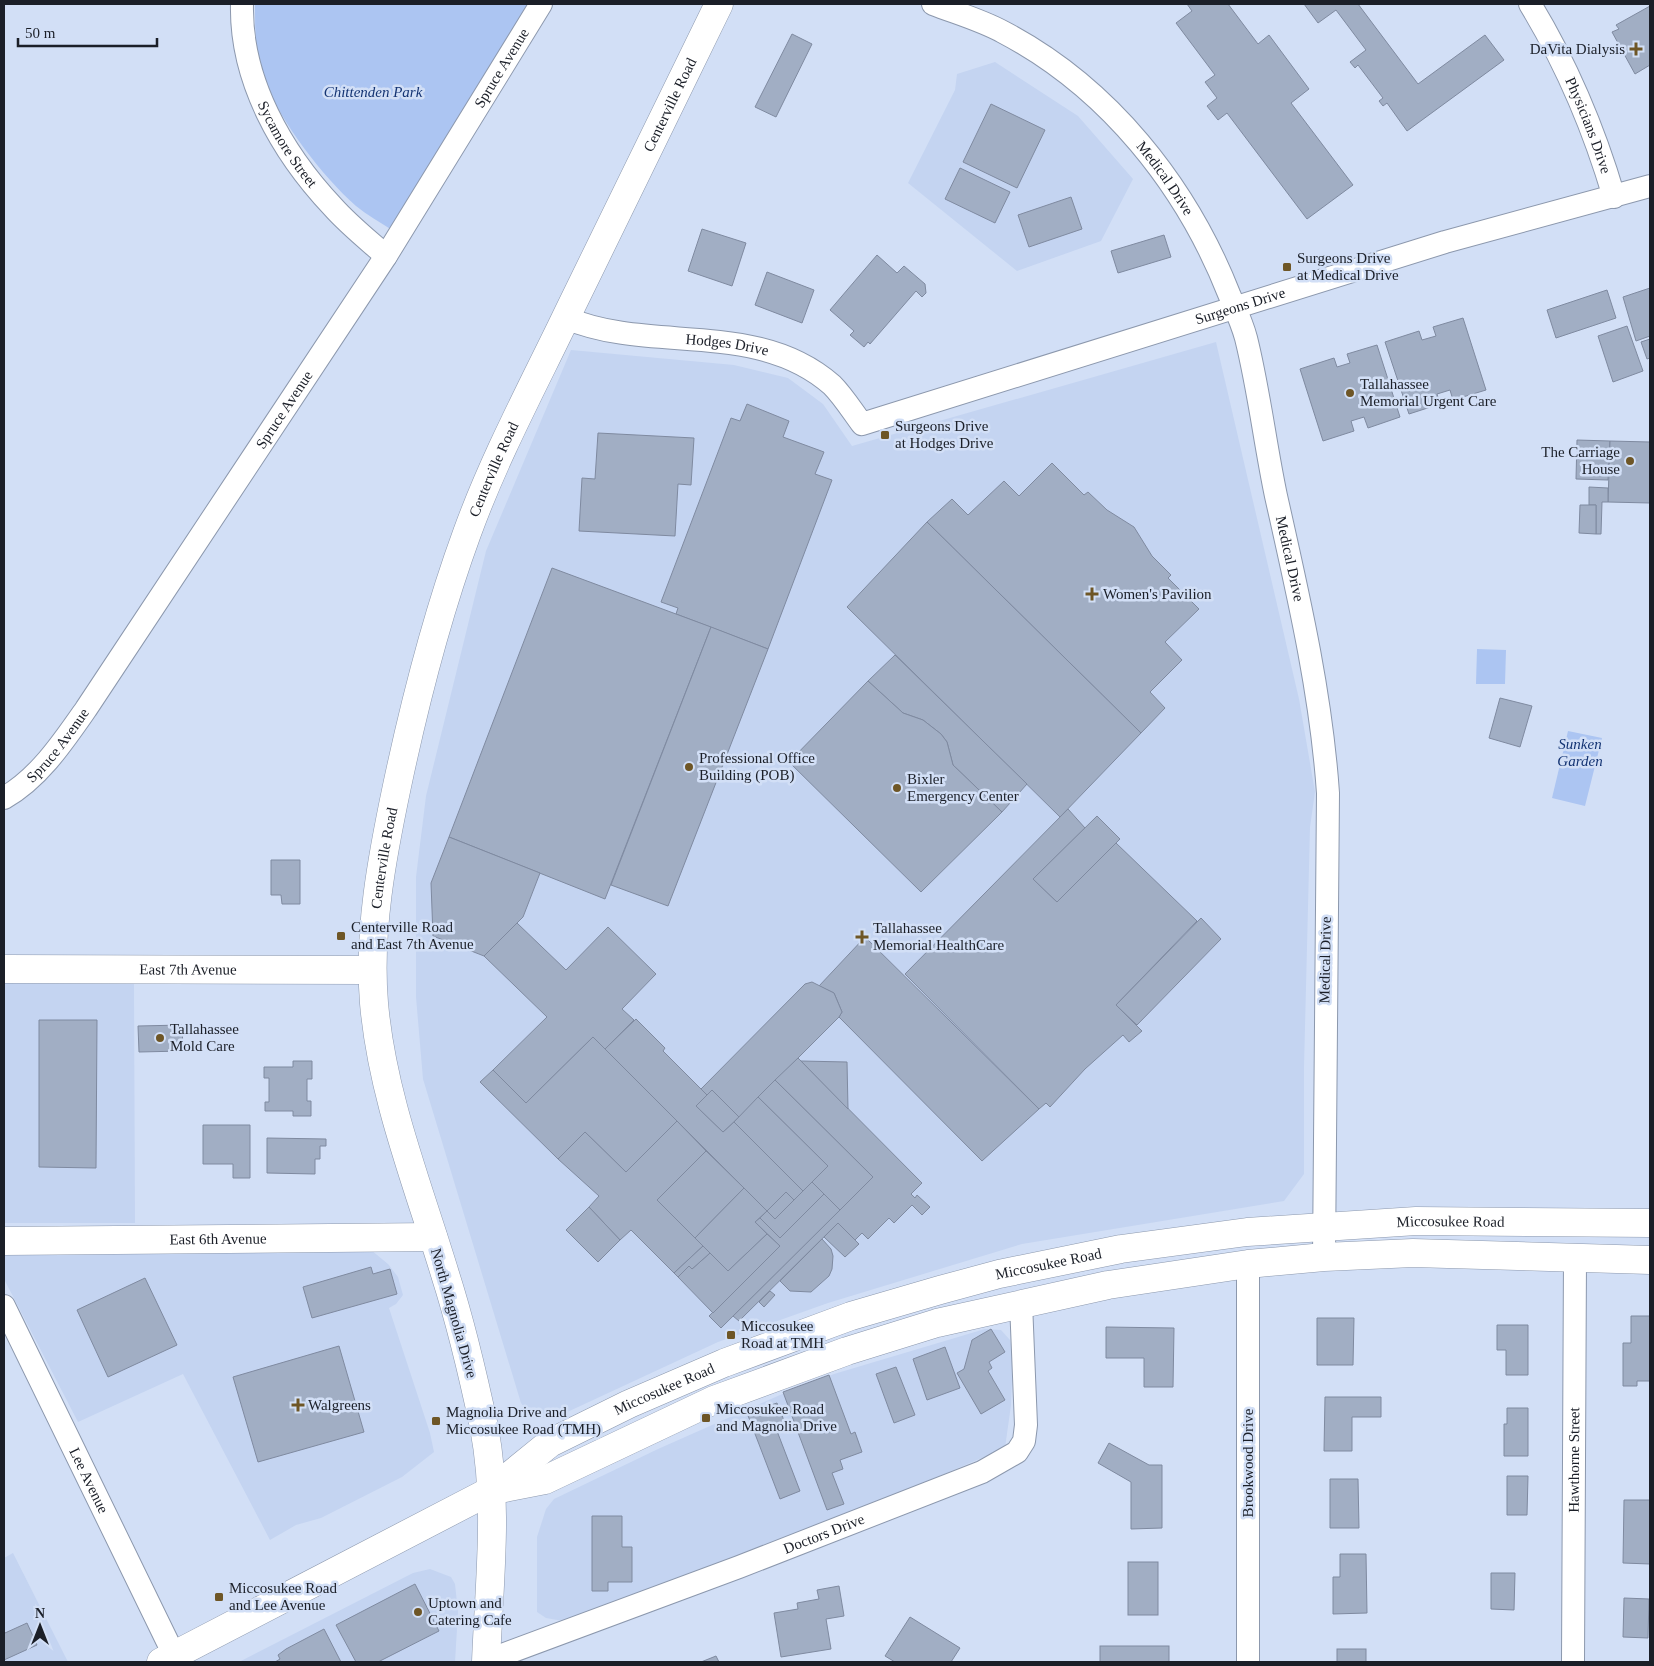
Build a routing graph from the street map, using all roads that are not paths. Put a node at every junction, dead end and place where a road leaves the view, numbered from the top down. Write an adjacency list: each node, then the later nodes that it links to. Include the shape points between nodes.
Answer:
1 (242, 4): 8 (street, Sycamore Street, via 252,77 289,154 334,208)
2 (541, 4): 8 (street, Spruce Avenue)
3 (719, 4): 10 (street, Centerville Road)
4 (933, 4): 9 (street, Medical Drive, via 983,22 1010,36 1046,58 1112,112 1180,195 1200,230)
5 (1530, 4): 7 (street, Physicians Drive, via 1577,91)
6 (1650, 186): 7 (street, Surgeons Drive)
7 (1614, 197): 9 (street, Surgeons Drive, via 1445,242)
8 (386, 256): 12 (street, Spruce Avenue, via 86,709 30,780)
9 (1234, 307): 11 (street, Surgeons Drive); 16 (street, Medical Drive, via 1246,337 1271,473 1303,618 1326,766)
10 (566, 318): 11 (street, Hodges Drive, via 589,328 731,342 795,360 833,387); 14 (street, Centerville Road, via 492,472 446,595 407,736 395,794 383,857)
11 (862, 424)
12 (4, 798)
13 (4, 969): 14 (street, East 7th Avenue)
14 (372, 970): 17 (street, North Magnolia Drive, via 375,1015 387,1084)
15 (1650, 1222): 16 (street, Miccosukee Road, via 1416,1221)
16 (1323, 1226): 19 (street, Miccosukee Road); 20 (street, Medical Drive)
17 (433, 1237): 18 (street, East 6th Avenue); 26 (street, North Magnolia Drive, via 473,1380)
18 (4, 1241)
19 (1162, 1244): 24 (street, via 1139,1259 1041,1278 1027,1289); 26 (street, Miccosukee Road, via 1081,1257 940,1290 851,1316 724,1362 628,1404 550,1444)
20 (1324, 1257): 21 (street, Miccosukee Road, via 1413,1253); 23 (street, Miccosukee Road)
21 (1575, 1258): 22 (street, Miccosukee Road); 30 (street, Hawthorne Street)
22 (1650, 1260)
23 (1248, 1264): 24 (street, Miccosukee Road, via 1136,1280); 29 (street, Brookwood Drive)
24 (1022, 1303): 26 (street, Miccosukee Road, via 937,1323 847,1351 714,1400 545,1480); 28 (street, Doctors Drive, via 1026,1425 1024,1441 1017,1452 982,1472 891,1509)
25 (4, 1306): 27 (street, Lee Avenue)
26 (492, 1490): 27 (street, Miccosukee Road); 28 (street, North Magnolia Drive)
27 (167, 1659)
28 (486, 1661)
29 (1248, 1662)
30 (1573, 1662)

